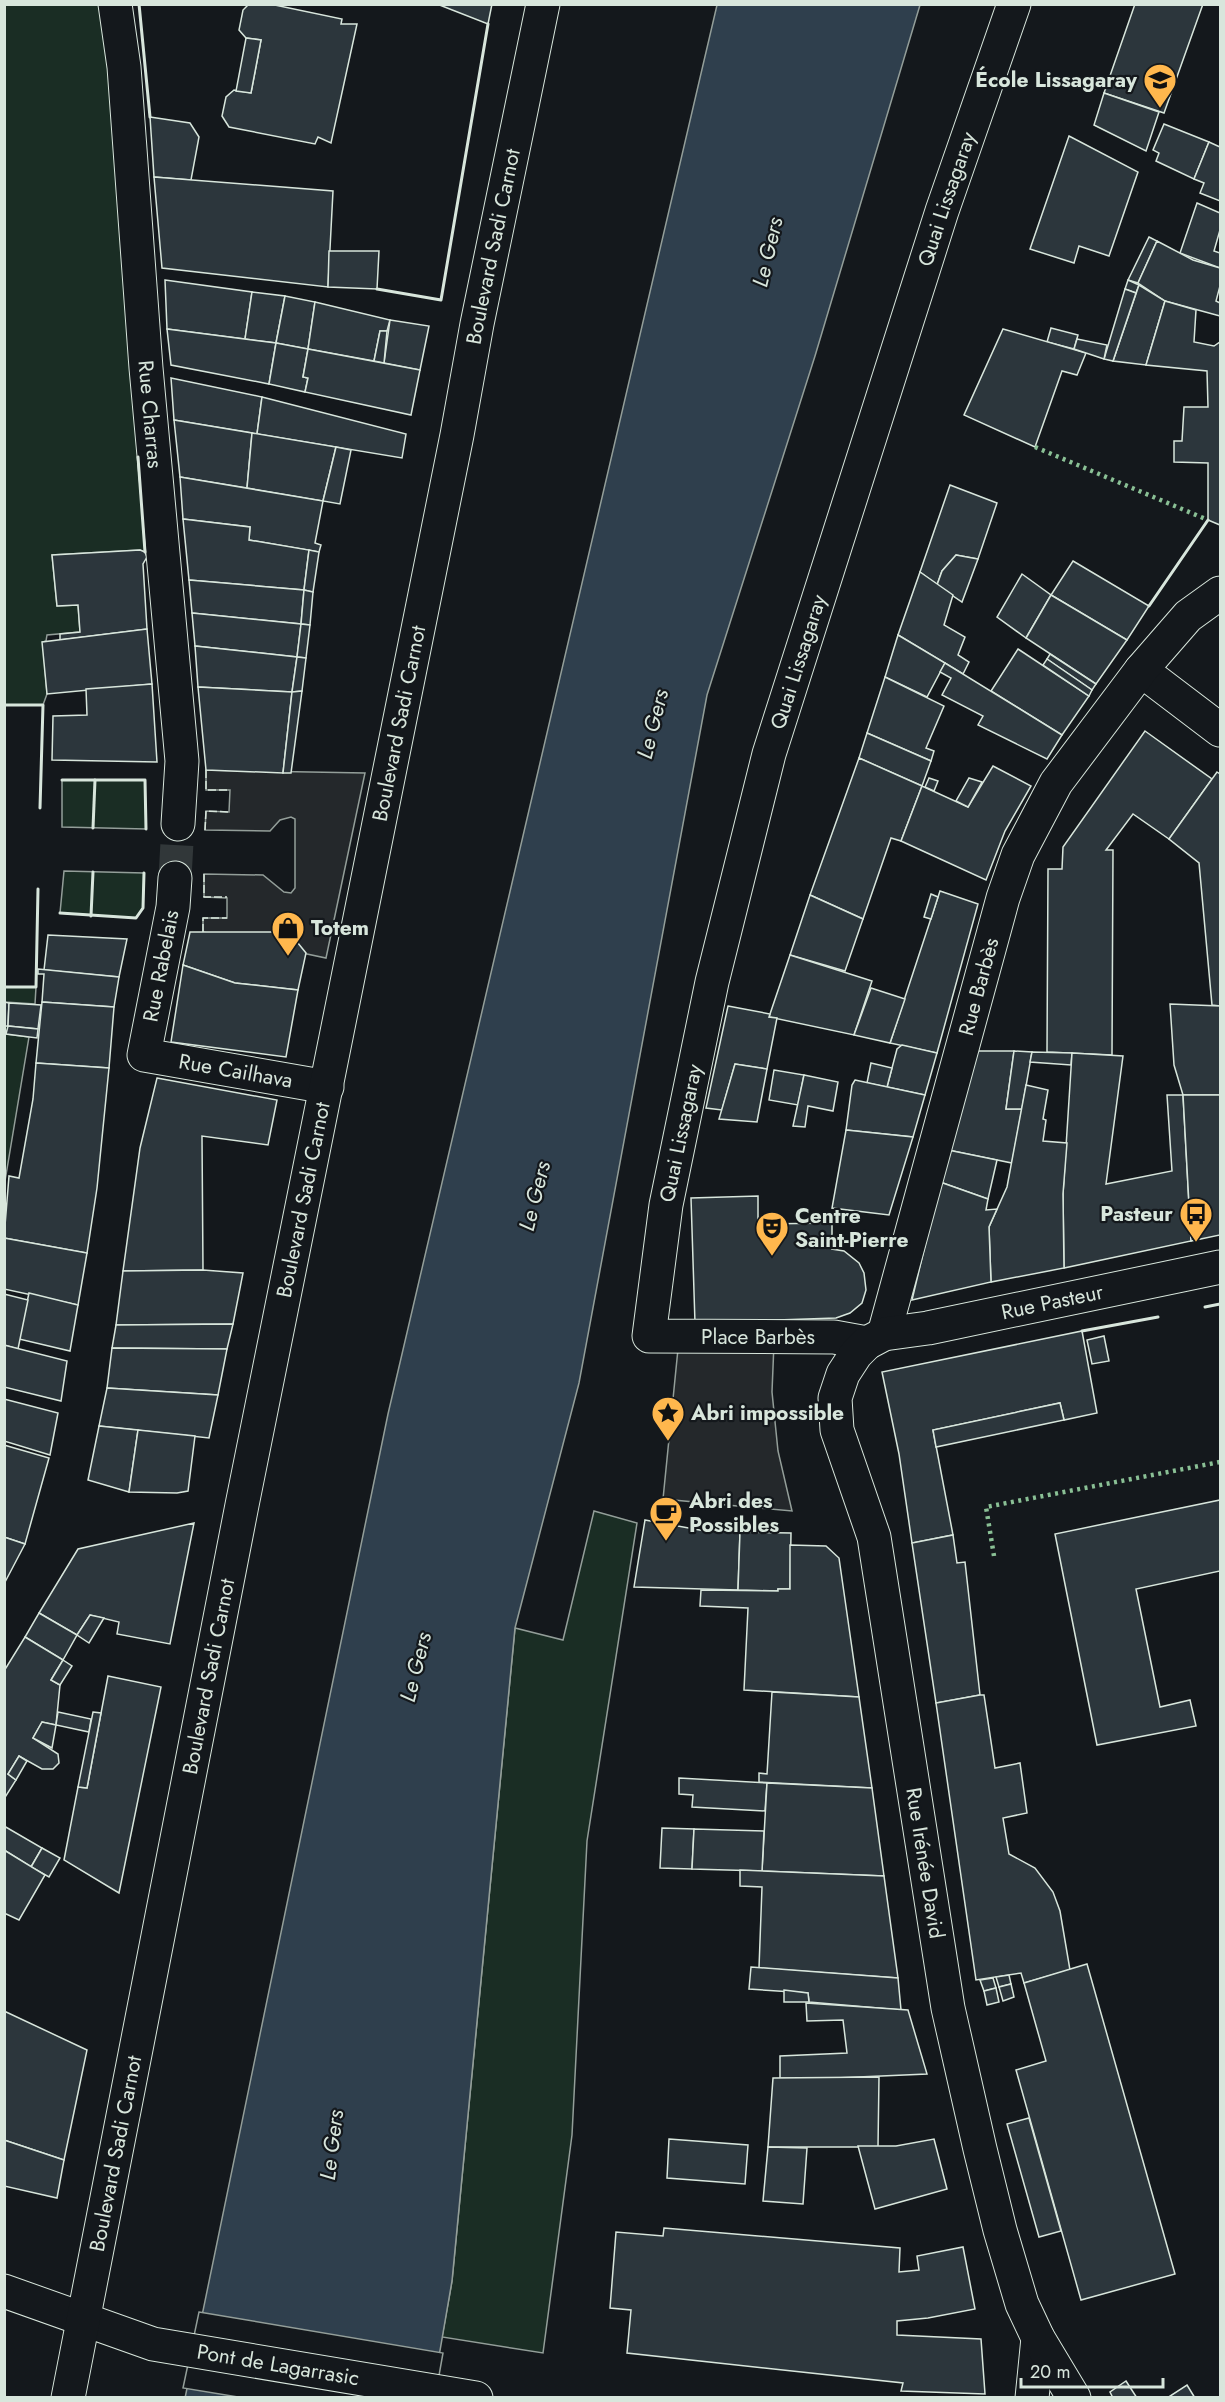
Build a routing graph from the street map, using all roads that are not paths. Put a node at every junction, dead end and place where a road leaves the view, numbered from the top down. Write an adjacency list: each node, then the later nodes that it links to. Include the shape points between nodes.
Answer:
1 (115, 4): 7 (main road, Rue Charras, via 182,761)
2 (543, 4): 10 (main road, Boulevard Sadi Carnot)
3 (1014, 4): 12 (main road, Quai Lissagaray, via 942,211 769,754 712,982 666,1204)
4 (1221, 593): 5 (main road, Rue Barbès, via 1188,615)
5 (1141, 670): 6 (main road); 13 (main road, Rue Barbès, via 1056,783 1018,855)
6 (1221, 730)
7 (178, 824)
8 (175, 878): 9 (main road, Rue Rabelais, via 173,907)
9 (144, 1055): 10 (main road, Rue Cailhava)
10 (327, 1087): 15 (main road, Boulevard Sadi Carnot)
11 (1221, 1267): 13 (main road, Rue Pasteur)
12 (649, 1336): 13 (main road, Place Barbès)
13 (875, 1339): 16 (main road, Rue Irénée David, via 856,1354 843,1374 835,1398 837,1430 874,1537 951,2019 1000,2230 1022,2304)
14 (4, 2291): 15 (main road, Pont de Lagarrasic)
15 (84, 2320): 18 (main road, Boulevard Sadi Carnot); 19 (main road, Pont de Lagarrasic, via 153,2344)
16 (1038, 2338): 17 (main road); 20 (main road, Rue Irénée David)
17 (1031, 2396)
18 (69, 2397)
19 (476, 2397)
20 (1074, 2397)

